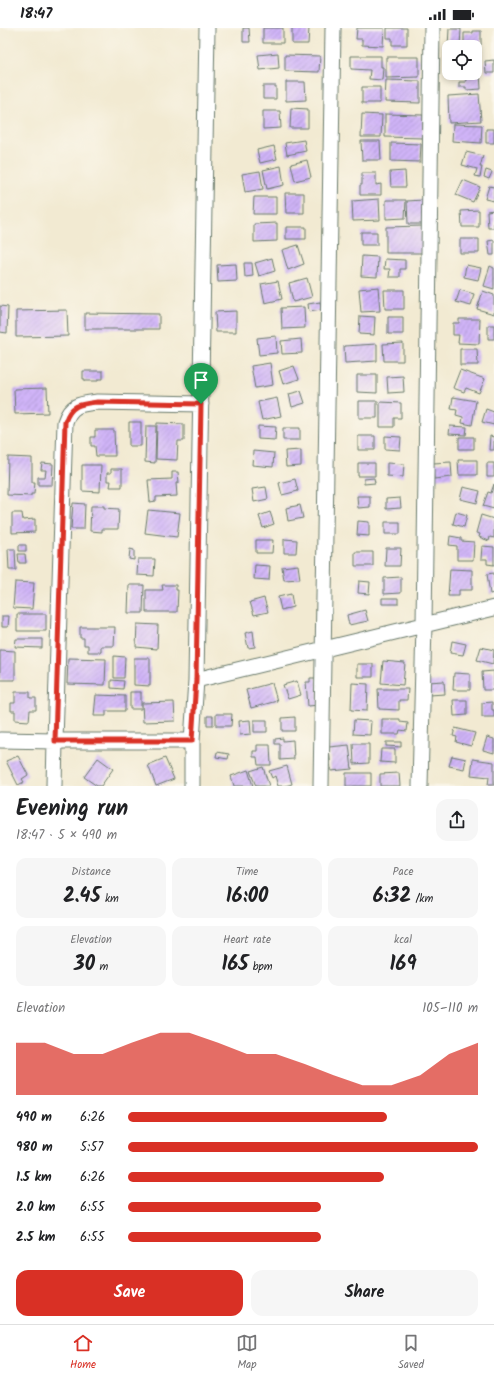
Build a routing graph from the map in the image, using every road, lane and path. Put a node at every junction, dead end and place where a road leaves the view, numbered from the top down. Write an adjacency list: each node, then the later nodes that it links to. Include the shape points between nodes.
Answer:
1 (207, 28): 4 (street)
2 (333, 28): 7 (street)
3 (432, 28): 6 (street)
4 (201, 404): 8 (street); 10 (street, via 97,402 74,407 68,414 65,422)
5 (494, 608): 6 (street)
6 (424, 624): 7 (street); 15 (street)
7 (323, 649): 8 (street); 14 (street)
8 (196, 680): 11 (street)
9 (0, 740): 10 (street)
10 (55, 741): 11 (street); 12 (street)
11 (192, 741): 13 (street)
12 (54, 786)
13 (192, 786)
14 (321, 786)
15 (420, 786)

